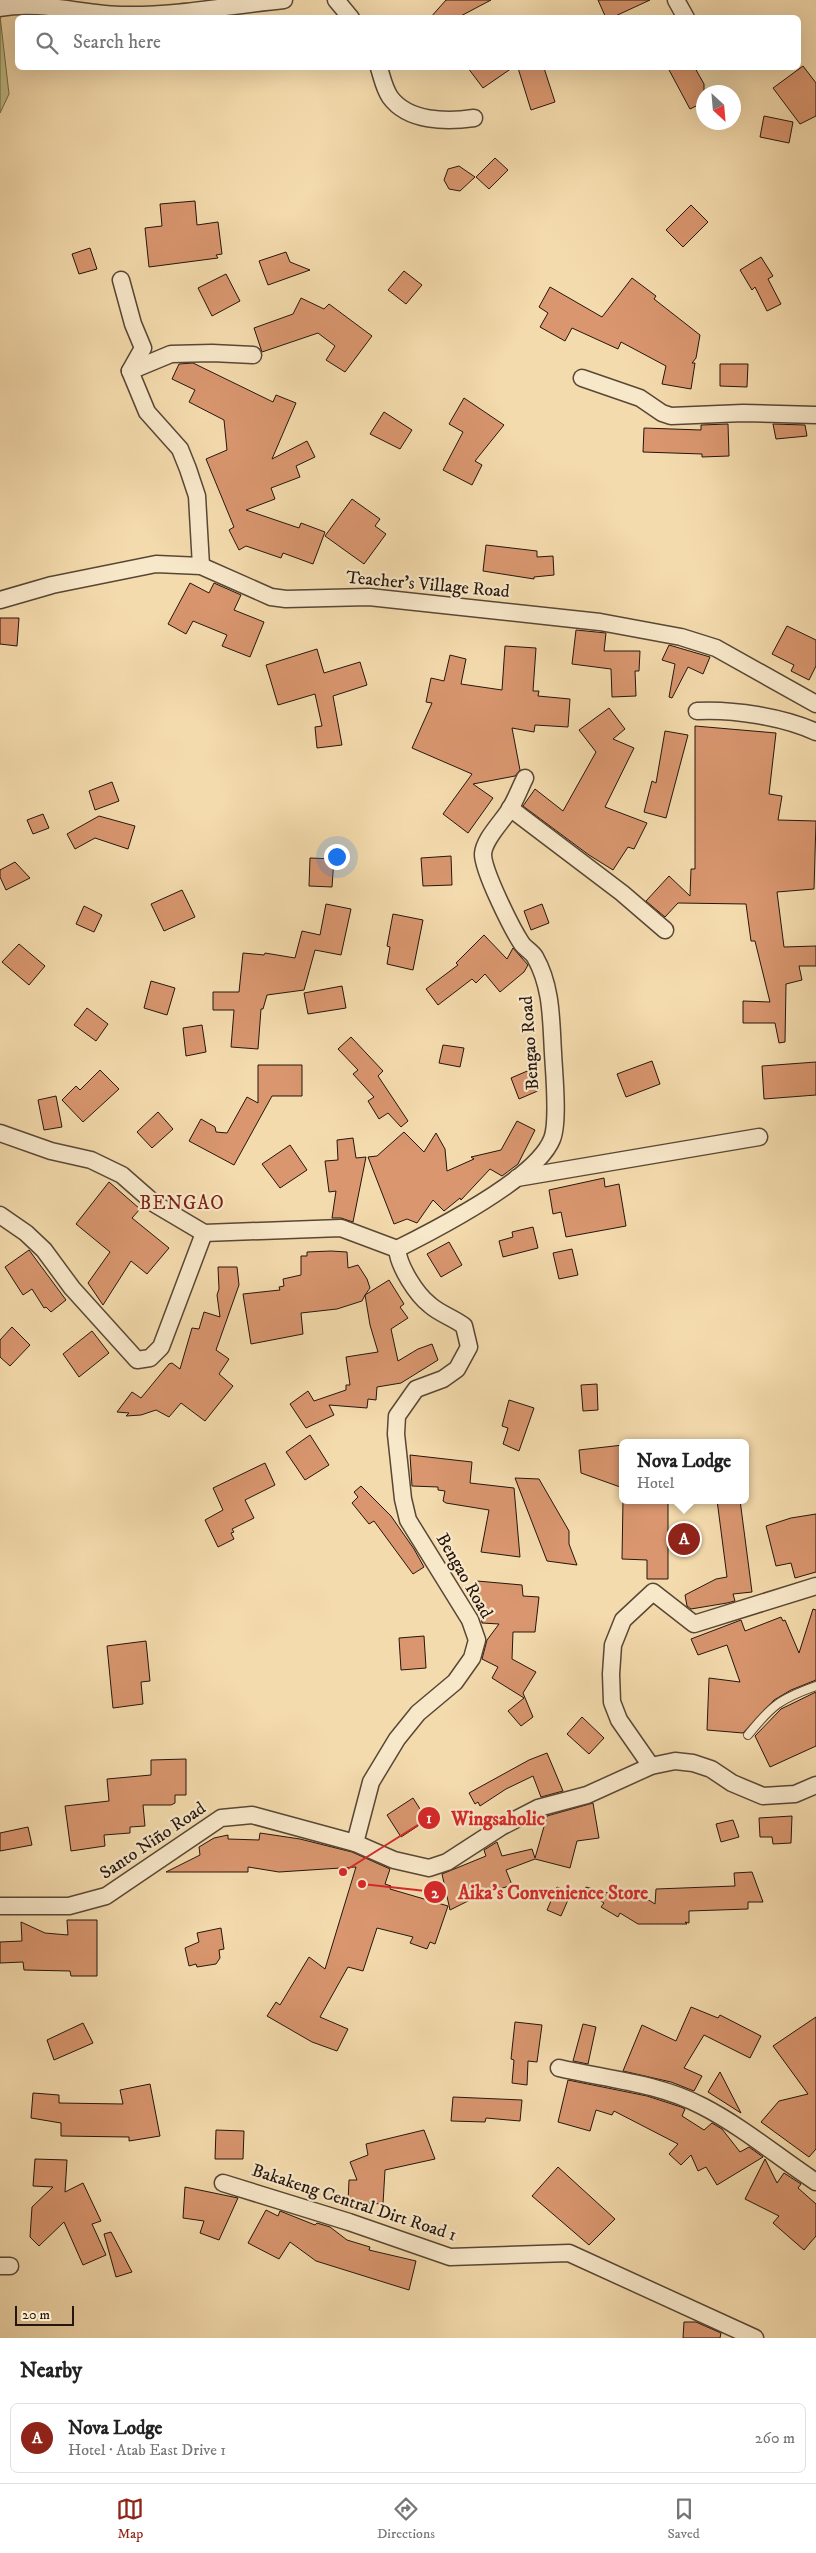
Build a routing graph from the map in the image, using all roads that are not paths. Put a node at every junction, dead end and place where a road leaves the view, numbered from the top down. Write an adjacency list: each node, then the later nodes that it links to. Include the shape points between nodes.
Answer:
1 (284, 0): 4 (street, via 167,14 123,15 62,9)
2 (336, 0): 5 (street)
3 (676, 0): 6 (street)
4 (0, 8)
5 (348, 15)
6 (684, 15)
7 (380, 70): 8 (street, via 388,93 399,106 429,118 450,121)
8 (474, 118)
9 (121, 280): 11 (street, via 128,309 144,348)
10 (252, 355): 11 (street, via 212,352 171,354)
11 (130, 372): 14 (street, via 147,412 180,450 188,469 197,496)
12 (582, 378): 13 (street, via 640,398 671,416 743,413)
13 (816, 415)
14 (201, 566): 15 (street, Teacher's Village Road, via 156,564 52,585); 16 (street, Teacher's Village Road, via 286,599 370,597 600,622 681,637 716,648)
15 (0, 600)
16 (816, 704)
17 (698, 711): 18 (street, via 775,719)
18 (816, 732)
19 (525, 778): 20 (street, Bengao Road)
20 (510, 808): 21 (street, via 622,892); 24 (street, Bengao Road, via 483,852 484,864 512,928 534,955 544,974 555,1111 553,1137 546,1153)
21 (665, 930)
22 (0, 1133): 26 (street, via 51,1151 91,1160 122,1175 155,1204)
23 (759, 1137): 24 (street)
24 (515, 1179): 27 (street, Bengao Road, via 448,1223)
25 (0, 1215): 26 (street, via 44,1250 72,1288 137,1360 150,1358 161,1347)
26 (204, 1233): 27 (street, via 341,1228)
27 (397, 1249): 33 (street, Bengao Road, via 400,1261 420,1296 464,1326 469,1347 457,1369 443,1379 416,1389 397,1416 396,1434 408,1520 470,1620 477,1640 472,1658 455,1682 418,1713 397,1739 371,1782)
28 (816, 1586): 31 (street, via 694,1624 653,1592 623,1620 613,1645 612,1702 619,1720)
29 (816, 1686): 30 (lane, via 786,1697 766,1713)
30 (748, 1735)
31 (651, 1766): 32 (street, via 676,1761 694,1763 763,1796 795,1794); 33 (street, via 587,1796 538,1808 500,1827 447,1862 429,1868 394,1860)
32 (816, 1785)
33 (355, 1843): 34 (street, Santo Niño Road, via 252,1815 221,1818 106,1896 69,1906)
34 (0, 1906)
35 (559, 2068): 36 (street, via 641,2084 701,2105)
36 (816, 2182)
37 (223, 2183): 38 (street, Bakakeng Central Dirt Road 1, via 450,2257 569,2253)
38 (755, 2338)

